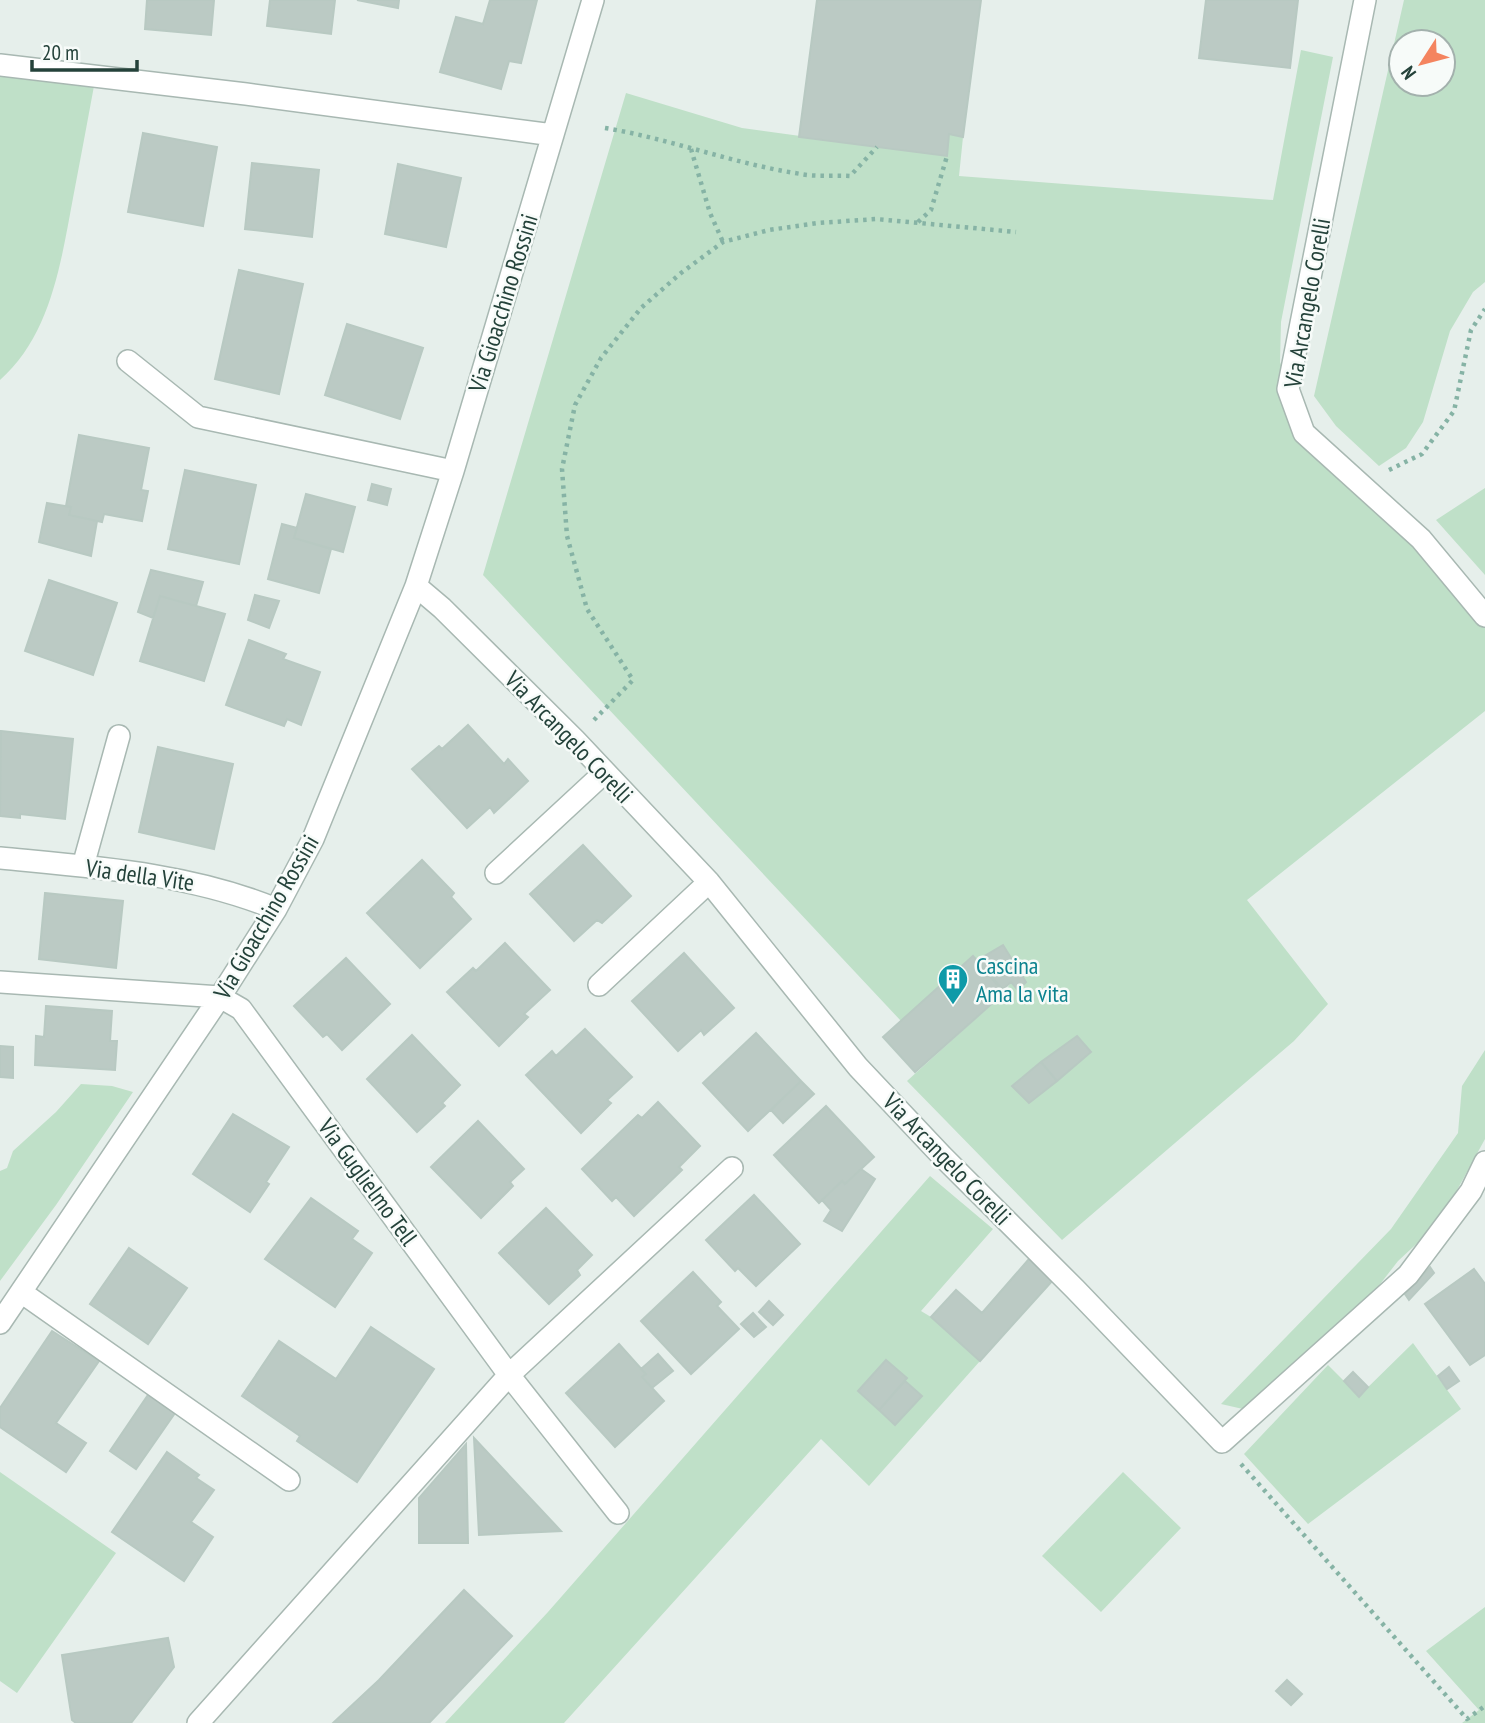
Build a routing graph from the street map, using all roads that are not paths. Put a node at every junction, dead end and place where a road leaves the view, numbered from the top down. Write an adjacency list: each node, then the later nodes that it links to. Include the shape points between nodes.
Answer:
1 (593, 0): 4 (street, Via Gioacchino Rossini)
2 (1365, 0): 8 (street, Via Arcangelo Corelli, via 1287,389 1304,433 1421,539)
3 (0, 65): 4 (street)
4 (553, 135): 6 (street, Via Gioacchino Rossini)
5 (128, 361): 6 (street, via 198,417)
6 (453, 471): 7 (street, Via Gioacchino Rossini)
7 (416, 586): 10 (street, Via Arcangelo Corelli); 15 (street, Via Gioacchino Rossini, via 313,839)
8 (1485, 616)
9 (119, 736): 12 (street)
10 (605, 772): 13 (street); 14 (street, Via Arcangelo Corelli)
11 (0, 858): 12 (street, Via della Vite)
12 (83, 866): 15 (street, Via della Vite, via 194,882)
13 (496, 873)
14 (709, 882): 17 (street); 19 (street, Via Arcangelo Corelli, via 858,1067 1222,1442 1408,1275 1471,1191)
15 (276, 909): 18 (street, Via Gioacchino Rossini)
16 (0, 982): 18 (street)
17 (599, 985)
18 (220, 997): 21 (street, Via Gioacchino Rossini); 23 (street, Via Guglielmo Tell, via 241,1009)
19 (1485, 1162)
20 (732, 1168): 23 (street)
21 (21, 1292): 22 (street, Via Gioacchino Rossini); 24 (street)
22 (0, 1323)
23 (509, 1375): 25 (street, Via Guglielmo Tell); 26 (street)
24 (289, 1480)
25 (618, 1513)
26 (198, 1723)

